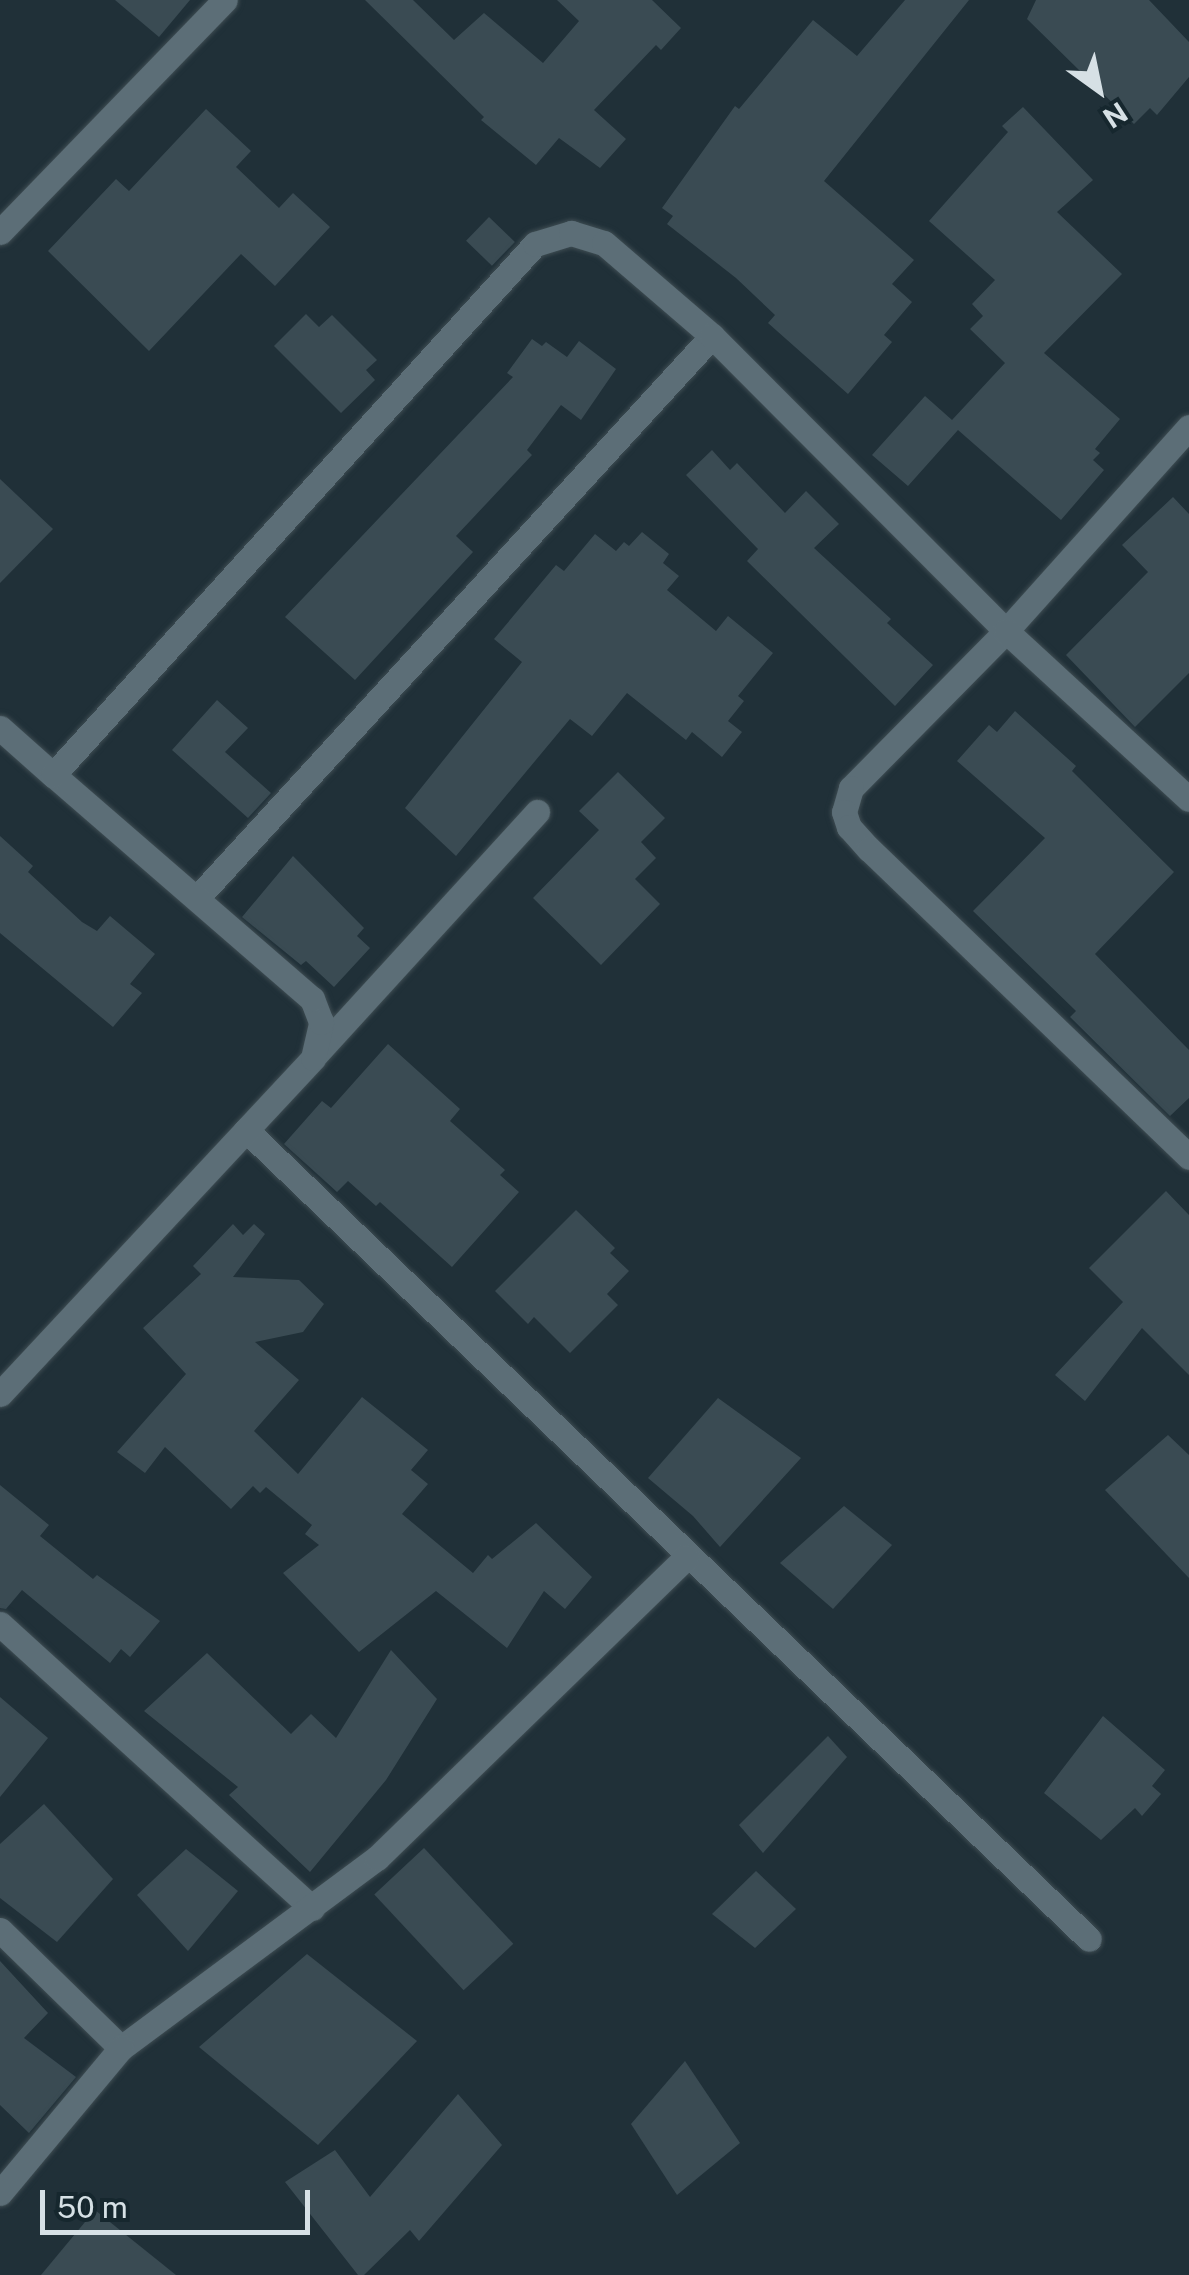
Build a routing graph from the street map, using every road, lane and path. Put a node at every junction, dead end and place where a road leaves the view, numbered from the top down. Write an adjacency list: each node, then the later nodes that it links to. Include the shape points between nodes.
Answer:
1 (225, 0): 2 (street)
2 (0, 232)
3 (712, 336): 5 (street); 7 (street, via 604,243 571,233 535,244); 10 (street)
4 (1189, 427): 5 (street)
5 (1006, 631): 8 (street); 13 (street, via 851,788 844,812 868,849)
6 (0, 728): 7 (street)
7 (54, 775): 10 (street)
8 (1189, 799)
9 (537, 812): 11 (street)
10 (197, 898): 11 (street, via 312,998 321,1022)
11 (313, 1058): 12 (street)
12 (246, 1130): 14 (street); 15 (street)
13 (1189, 1157)
14 (0, 1394)
15 (686, 1556): 17 (street, via 377,1858); 19 (street)
16 (0, 1624): 17 (street)
17 (312, 1908): 20 (street)
18 (0, 1930): 20 (street)
19 (1089, 1939)
20 (121, 2048): 21 (street)
21 (0, 2193)

